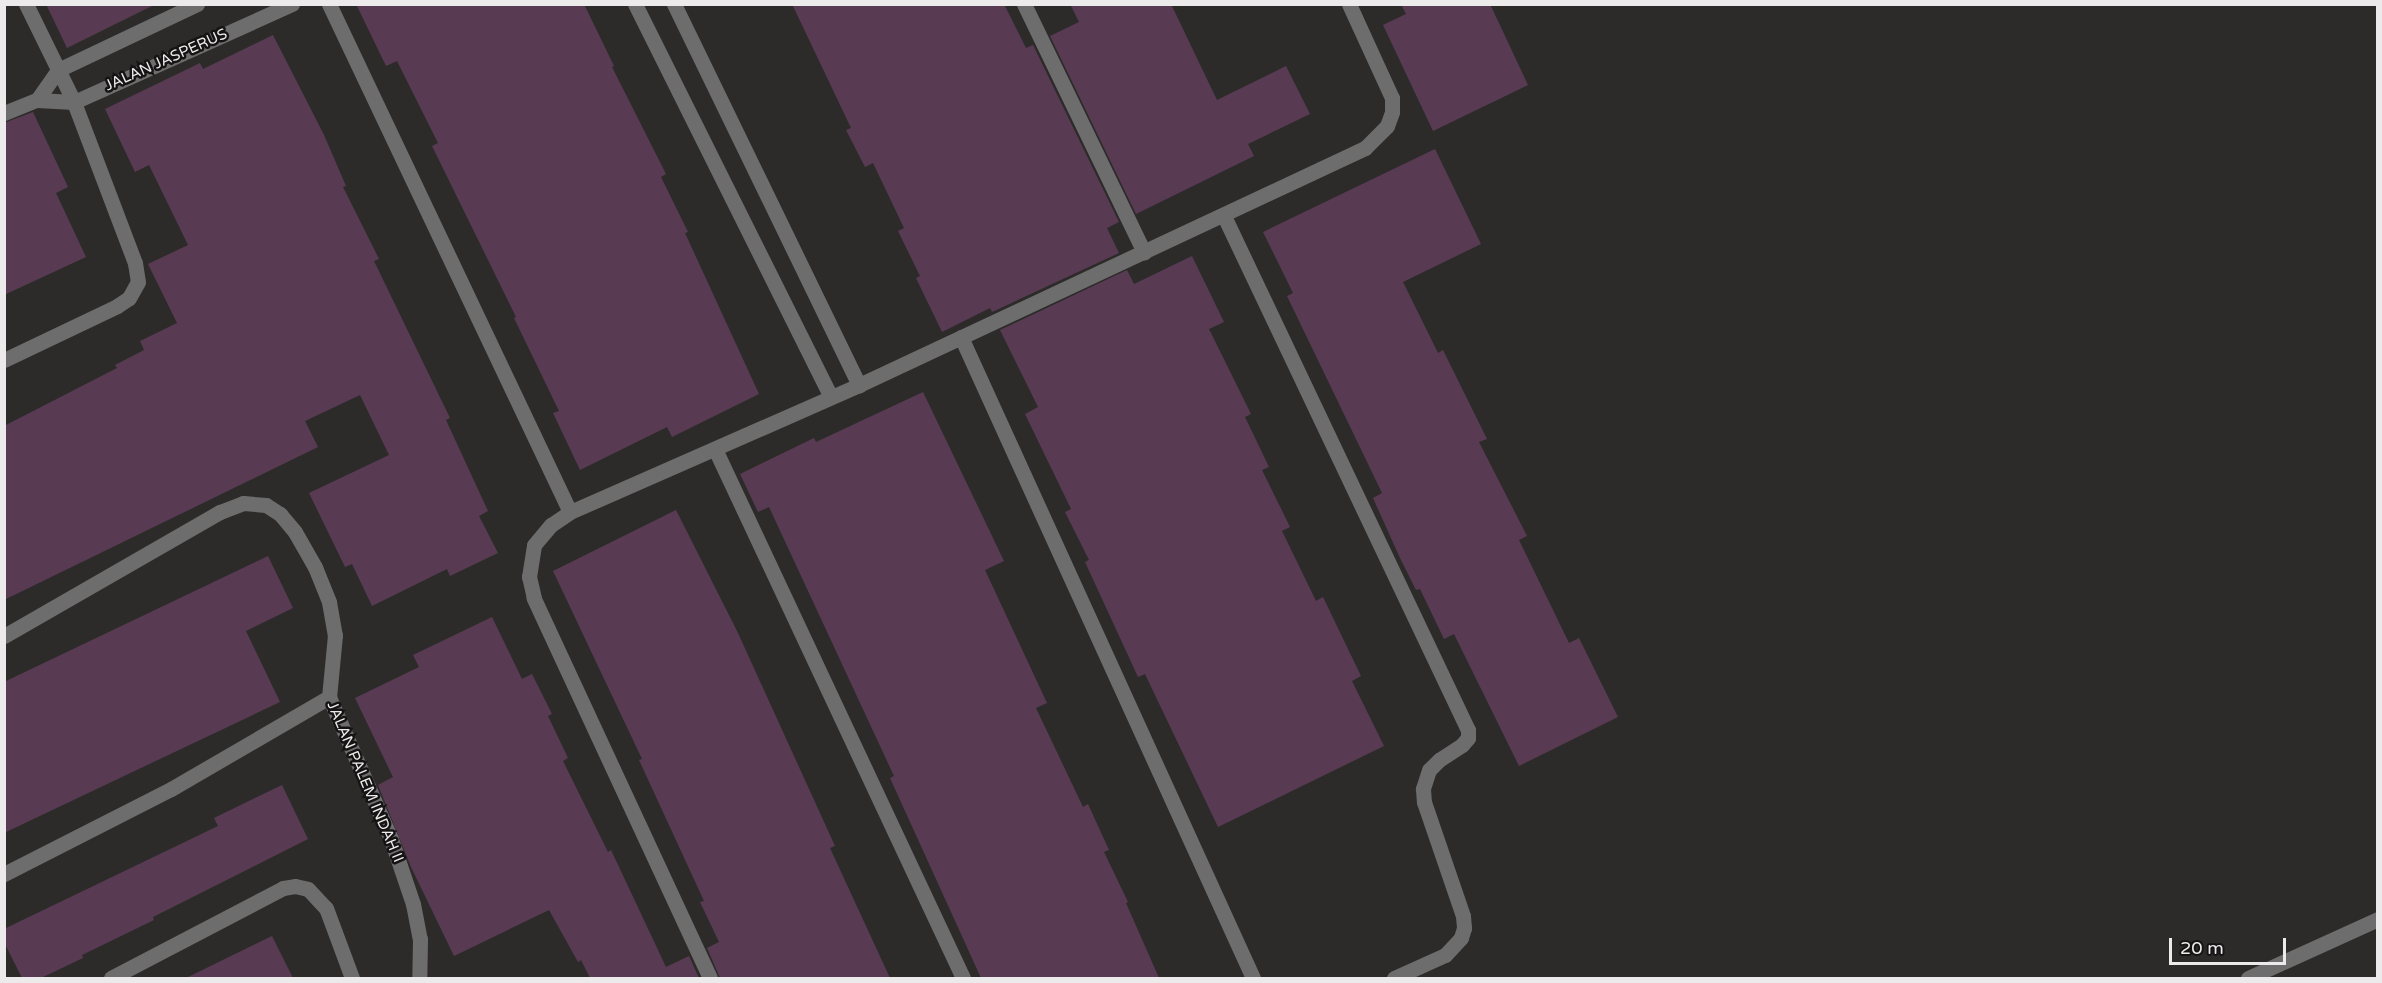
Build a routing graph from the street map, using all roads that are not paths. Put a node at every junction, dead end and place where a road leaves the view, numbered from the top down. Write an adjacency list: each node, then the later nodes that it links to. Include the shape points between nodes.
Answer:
1 (26, 4): 9 (street)
2 (197, 4): 9 (street)
3 (292, 4): 11 (street, JALAN JASPERUS)
4 (328, 4): 20 (street)
5 (635, 4): 18 (street)
6 (674, 4): 17 (street)
7 (1024, 4): 14 (street)
8 (1348, 4): 13 (street, via 1392,98 1387,126 1365,148)
9 (58, 70): 10 (street); 11 (street)
10 (37, 100): 11 (street, JALAN JASPERUS); 12 (street, JALAN JASPERUS)
11 (74, 102): 16 (street, via 135,263 138,282 129,298 117,306)
12 (4, 113)
13 (1224, 216): 14 (street); 31 (street, via 1468,730 1462,745 1430,770 1423,789 1464,928 1461,938 1445,955)
14 (1144, 252): 15 (street)
15 (961, 337): 17 (street); 30 (street)
16 (4, 360)
17 (859, 385): 18 (street)
18 (831, 397): 19 (street)
19 (715, 449): 20 (street); 29 (street)
20 (570, 512): 28 (street, via 551,525 534,545 529,577 534,598)
21 (4, 636): 22 (street, JALAN PALEM INDAH II, via 220,512 243,503 266,505 295,532 329,602 335,635)
22 (329, 697): 23 (street, via 171,789); 27 (street, JALAN PALEM INDAH II, via 391,839 413,904 420,939)
23 (4, 874)
24 (2378, 919): 32 (street)
25 (111, 978): 26 (street, via 283,888 295,886 308,889 326,908)
26 (352, 978)
27 (419, 978)
28 (710, 978)
29 (963, 978)
30 (1253, 978)
31 (1394, 978)
32 (2248, 978)

